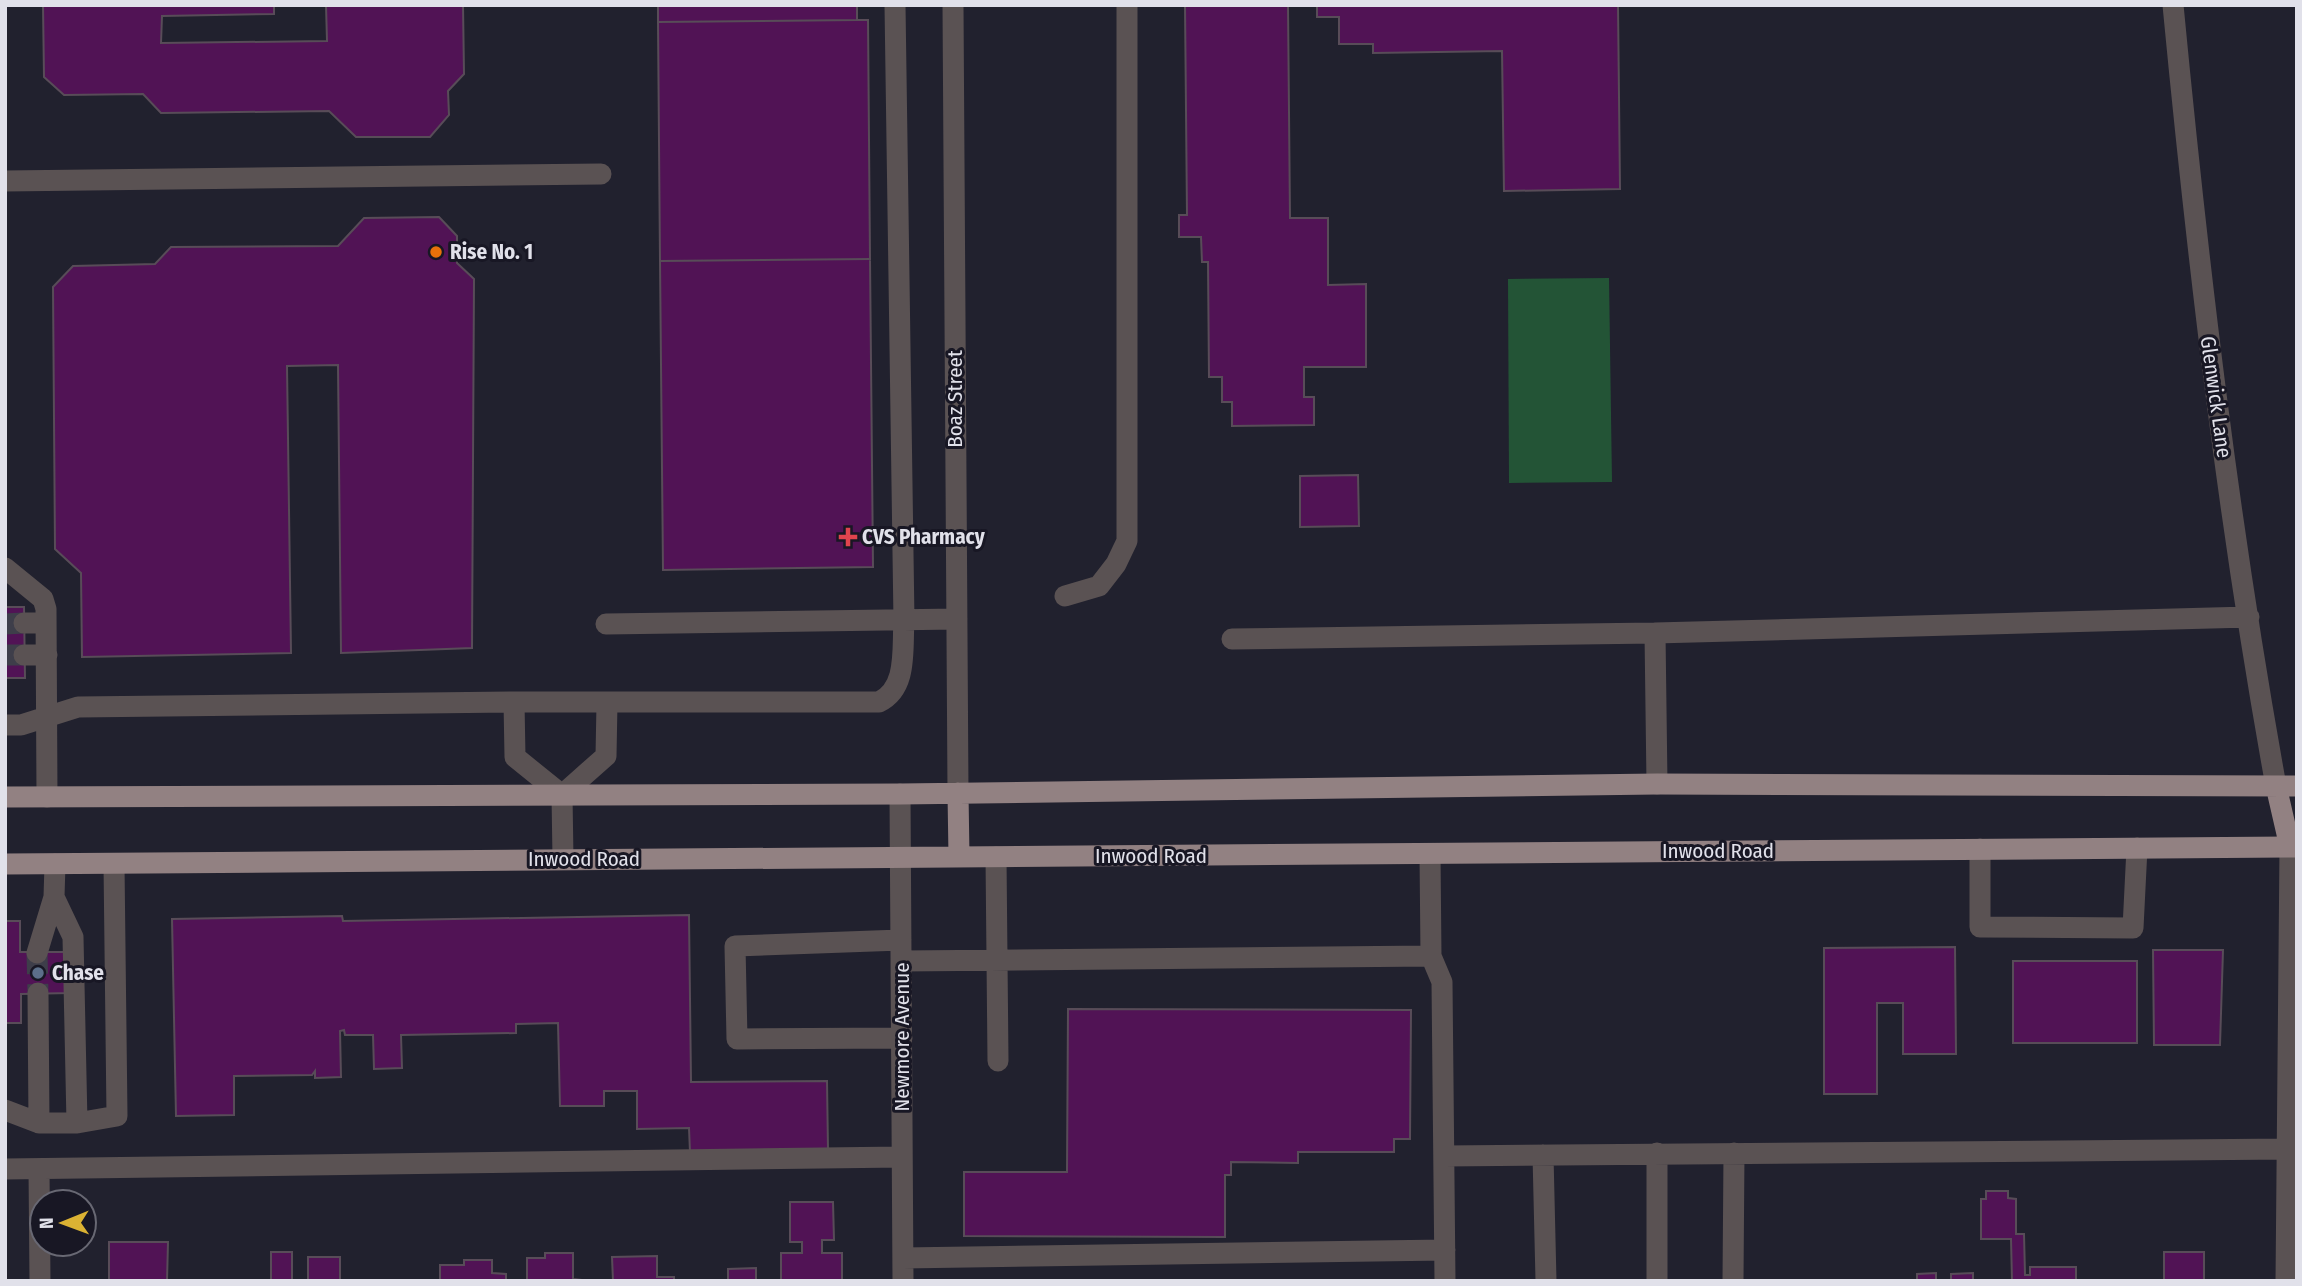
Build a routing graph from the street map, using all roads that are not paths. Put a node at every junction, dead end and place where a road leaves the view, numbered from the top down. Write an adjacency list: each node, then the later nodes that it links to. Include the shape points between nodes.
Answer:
1 (895, 5): 11 (street)
2 (953, 5): 10 (street, Boaz Street)
3 (1127, 5): 8 (street, via 1127,541 1100,586)
4 (2173, 5): 9 (street, Glenwick Lane, via 2196,244)
5 (601, 174): 6 (street)
6 (5, 181)
7 (5, 568): 13 (street, via 43,599)
8 (1065, 596)
9 (2249, 617): 15 (street); 24 (street, Glenwick Lane)
10 (957, 619): 11 (street); 25 (street, Boaz Street)
11 (904, 621): 14 (street); 20 (street, via 898,683 891,696 879,702)
12 (24, 623): 13 (street)
13 (46, 624): 18 (street)
14 (606, 624)
15 (1655, 633): 16 (street); 23 (street)
16 (1232, 639)
17 (24, 655): 18 (street)
18 (47, 655): 21 (street)
19 (514, 702): 20 (street); 21 (street, via 78,707); 27 (street, via 515,757)
20 (607, 703): 27 (street, via 606,756)
21 (48, 717): 22 (street); 29 (street)
22 (5, 725)
23 (1657, 784): 24 (main road); 25 (main road)
24 (2286, 786): 30 (main road)
25 (958, 793): 26 (main road); 34 (main road)
26 (900, 794): 27 (main road); 36 (street, Newmore Avenue)
27 (562, 795): 29 (main road); 37 (street)
28 (5, 797): 29 (main road)
29 (47, 797)
30 (2293, 847): 31 (main road, Inwood Road); 53 (street)
31 (2137, 848): 32 (main road, Inwood Road); 32 (street, via 2133,928 1980,927)
32 (1980, 849): 33 (main road, Inwood Road)
33 (1430, 854): 35 (main road, Inwood Road); 44 (street)
34 (960, 857): 35 (main road, Inwood Road); 36 (main road, Inwood Road)
35 (996, 857): 45 (street)
36 (901, 858): 37 (main road, Inwood Road); 42 (street, Newmore Avenue)
37 (563, 859): 40 (main road, Inwood Road)
38 (5, 864): 39 (main road, Inwood Road)
39 (55, 864): 40 (main road, Inwood Road); 41 (street)
40 (114, 864): 52 (street, via 117,1116)
41 (54, 897): 43 (street); 52 (street, via 73,937)
42 (901, 940): 46 (street, Newmore Avenue); 48 (street, via 735,946 737,1040)
43 (37, 953)
44 (1432, 956): 45 (street); 57 (street, via 1442,982)
45 (997, 959): 46 (street); 49 (street)
46 (901, 961): 48 (street, Newmore Avenue)
47 (38, 993): 51 (street)
48 (901, 1038): 58 (street, Newmore Avenue)
49 (998, 1061)
50 (5, 1110): 51 (street)
51 (38, 1123): 52 (street)
52 (77, 1123)
53 (2292, 1149): 55 (street); 69 (street)
54 (1657, 1153): 55 (street); 56 (street); 67 (street)
55 (1734, 1153): 68 (street)
56 (1544, 1155): 57 (street); 66 (street)
57 (1444, 1156): 61 (street)
58 (902, 1157): 60 (street); 62 (street, Newmore Avenue)
59 (5, 1169): 60 (street)
60 (39, 1169): 63 (street)
61 (1445, 1250): 62 (street); 65 (street)
62 (903, 1258): 64 (street, Newmore Avenue)
63 (40, 1281)
64 (903, 1281)
65 (1445, 1281)
66 (1546, 1281)
67 (1657, 1281)
68 (1733, 1281)
69 (2286, 1281)

